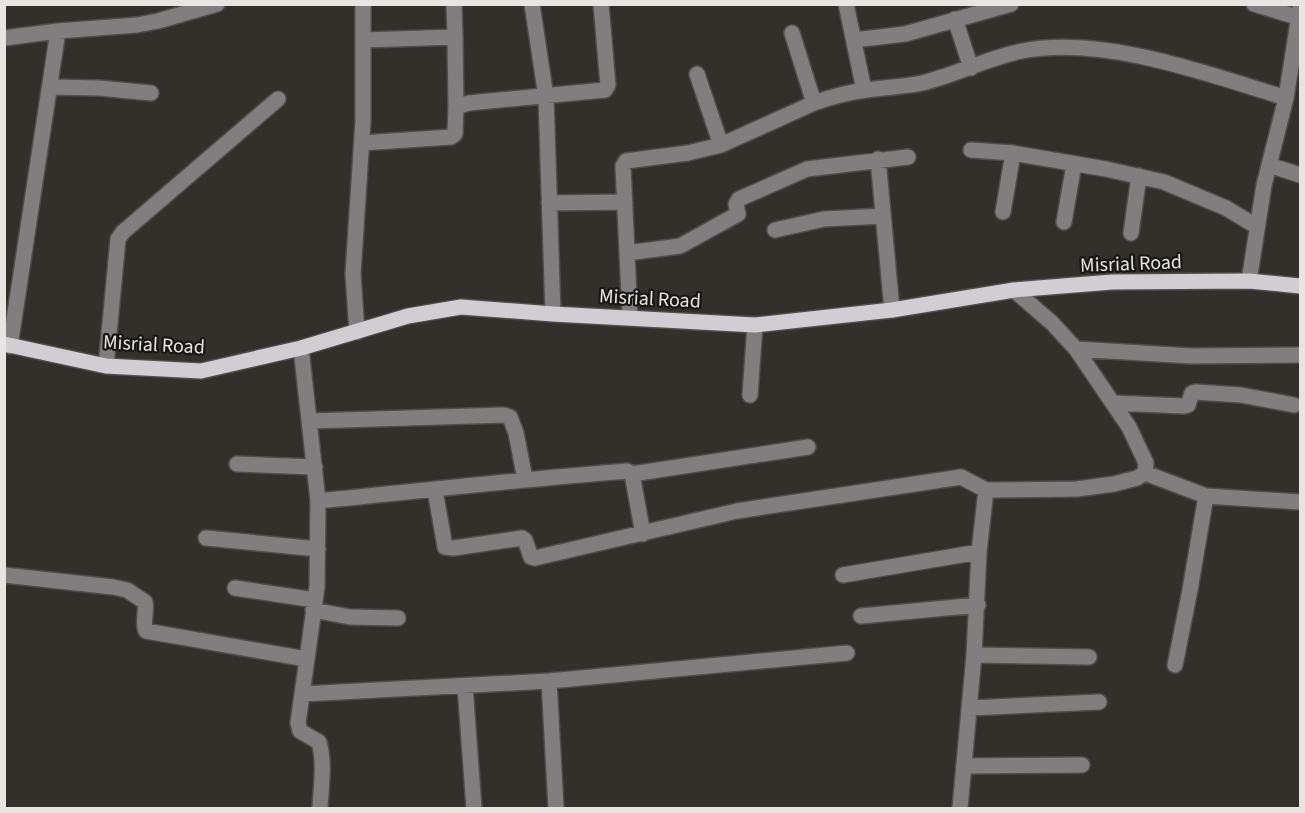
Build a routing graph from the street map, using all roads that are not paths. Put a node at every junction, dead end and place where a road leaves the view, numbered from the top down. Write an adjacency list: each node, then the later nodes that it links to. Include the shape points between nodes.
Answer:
1 (217, 4): 9 (street)
2 (363, 4): 16 (street)
3 (454, 4): 14 (street)
4 (532, 4): 24 (street)
5 (601, 4): 24 (street, via 608,88)
6 (846, 4): 17 (street)
7 (1011, 4): 11 (street)
8 (1254, 4): 10 (street)
9 (185, 9): 12 (street, via 137,25)
10 (1300, 15): 23 (street)
11 (955, 19): 17 (street, via 905,34); 18 (street)
12 (58, 31): 15 (street); 20 (street)
13 (792, 33): 26 (street)
14 (455, 37): 16 (street); 27 (street)
15 (4, 38)
16 (364, 40): 28 (street)
17 (854, 40): 21 (street)
18 (971, 68): 21 (street, via 920,84); 23 (street, via 1023,51 1083,47)
19 (697, 74): 29 (street)
20 (50, 87): 22 (street); 55 (street)
21 (864, 90): 26 (street)
22 (151, 93)
23 (1291, 93): 35 (street)
24 (546, 97): 27 (street); 39 (street)
25 (278, 99): 59 (street, via 118,239)
26 (814, 103): 29 (street)
27 (456, 107): 28 (street, via 455,134 451,137)
28 (362, 143): 54 (street, via 353,274)
29 (721, 146): 38 (street, via 626,161)
30 (971, 150): 31 (street)
31 (1012, 153): 34 (street); 40 (street)
32 (908, 157): 33 (street)
33 (878, 159): 41 (street); 46 (street, via 807,169 739,199 738,214 680,246)
34 (1074, 164): 37 (street); 42 (street)
35 (1269, 165): 36 (street); 43 (street)
36 (1300, 175)
37 (1139, 176): 43 (street, via 1208,200); 45 (street)
38 (625, 202): 39 (street); 46 (street)
39 (549, 203): 51 (street)
40 (1004, 212)
41 (883, 216): 44 (street, via 824,219); 50 (street)
42 (1064, 222)
43 (1256, 226): 47 (street)
44 (776, 230)
45 (1131, 233)
46 (627, 253): 52 (street)
47 (1249, 281): 48 (main road, Misrial Road); 49 (main road, Misrial Road, via 1112,282)
48 (1300, 285)
49 (1014, 290): 50 (main road, Misrial Road); 57 (street)
50 (892, 310): 53 (main road, Misrial Road)
51 (553, 314): 52 (main road, Misrial Road); 54 (main road, Misrial Road, via 461,307 408,316)
52 (630, 318): 53 (main road, Misrial Road)
53 (754, 325): 60 (street)
54 (357, 332): 56 (main road, Misrial Road)
55 (8, 345): 59 (main road, Misrial Road)
56 (301, 348): 59 (main road, Misrial Road, via 201,371); 63 (street)
57 (1076, 349): 58 (street, via 1191,356); 61 (street)
58 (1300, 355)
59 (106, 366)
60 (750, 395)
61 (1113, 404): 62 (street, via 1185,406 1195,392 1241,395); 67 (street, via 1146,463)
62 (1294, 405)
63 (310, 421): 66 (street); 69 (street, via 504,415 510,417 516,433)
64 (808, 447): 68 (street)
65 (237, 464): 66 (street)
66 (315, 467): 73 (street)
67 (1145, 473): 71 (street, via 1114,484 1077,489); 72 (street)
68 (632, 474): 69 (street, via 627,471); 75 (street)
69 (525, 479): 70 (street)
70 (435, 490): 73 (street); 75 (street, via 444,546 448,548 522,538 535,558)
71 (986, 490): 75 (street, via 961,477 737,511); 78 (street)
72 (1206, 496): 74 (street); 90 (street)
73 (318, 501): 77 (street)
74 (1300, 502)
75 (642, 534)
76 (206, 538): 77 (street)
77 (318, 549): 82 (street)
78 (979, 552): 79 (street); 83 (street)
79 (843, 574)
80 (4, 575): 89 (street, via 127,590 145,602 144,628 150,633)
81 (235, 588): 82 (street)
82 (314, 605): 85 (street, via 350,617); 89 (street)
83 (978, 605): 84 (street); 87 (street)
84 (861, 616)
85 (398, 618)
86 (847, 653): 91 (street)
87 (974, 655): 88 (street); 95 (street)
88 (1089, 657)
89 (306, 659): 93 (street)
90 (1175, 665)
91 (549, 681): 92 (street); 100 (street)
92 (465, 686): 93 (street); 99 (street)
93 (302, 694): 98 (street, via 298,727 319,742 323,759)
94 (1099, 702): 95 (street)
95 (970, 708): 97 (street)
96 (1082, 765): 97 (street)
97 (964, 766): 101 (street)
98 (320, 808)
99 (474, 808)
100 (556, 808)
101 (960, 808)

